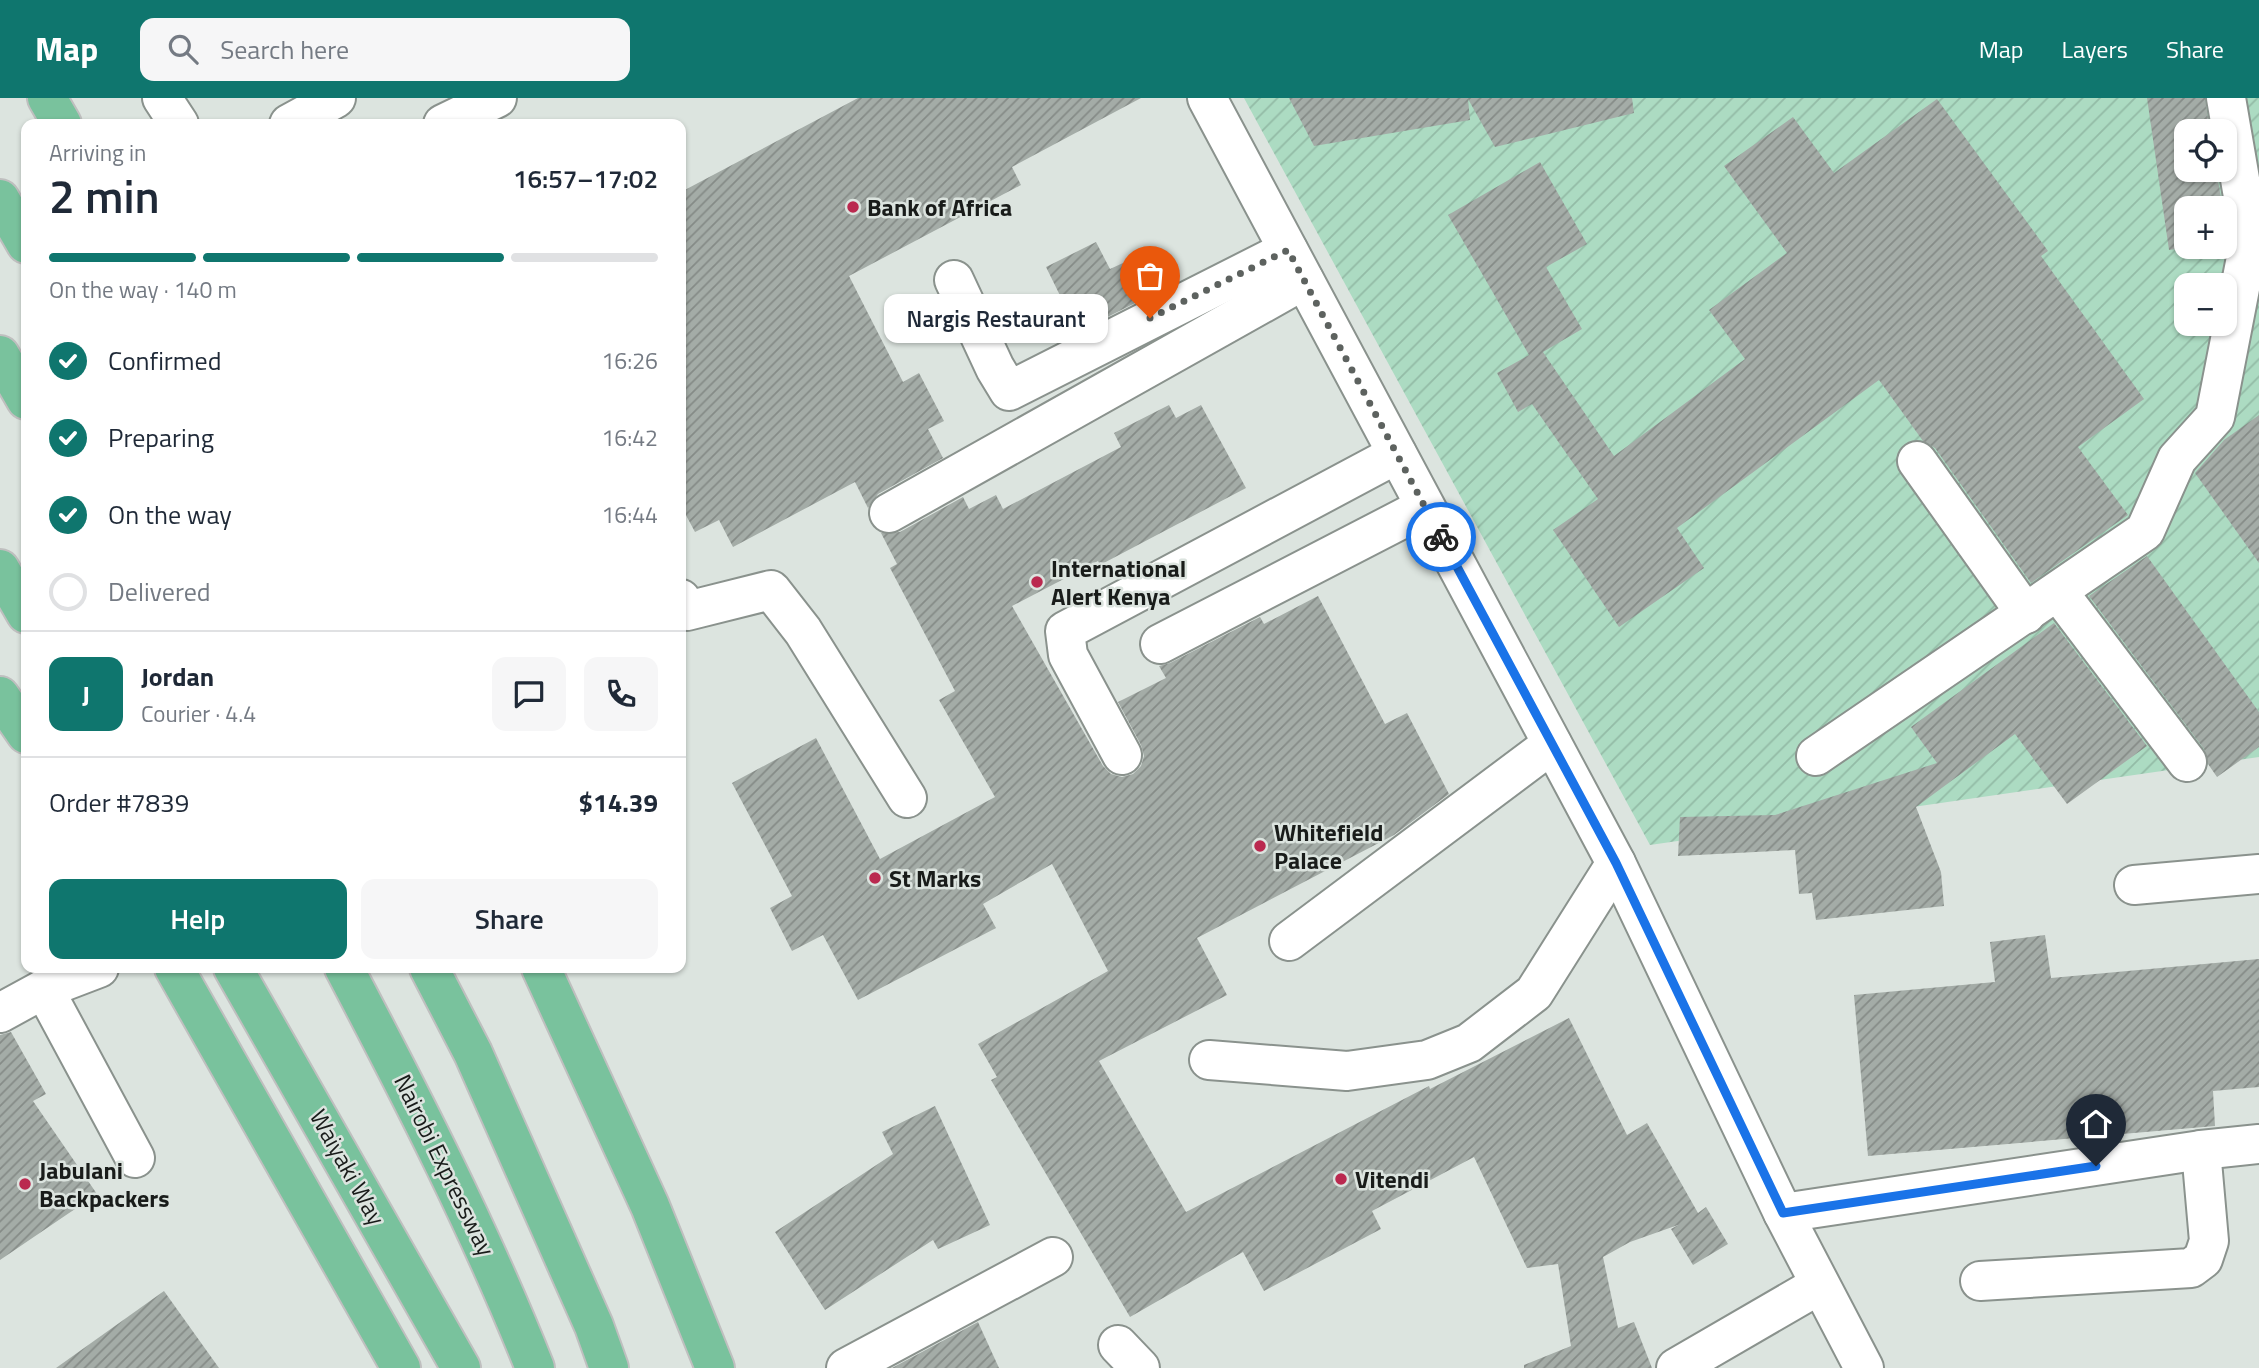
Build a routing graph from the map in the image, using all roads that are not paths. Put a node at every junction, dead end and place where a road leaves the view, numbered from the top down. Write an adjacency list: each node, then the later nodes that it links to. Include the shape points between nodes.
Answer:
1 (47, 98): 6 (highway)
2 (162, 98): 7 (street)
3 (497, 98): 8 (street)
4 (1207, 98): 11 (street)
5 (2227, 98): 20 (street, via 2250,237 2215,417 2178,459 2145,531)
6 (59, 119)
7 (176, 119)
8 (454, 119)
9 (0, 199): 10 (highway)
10 (21, 235)
11 (1296, 265): 12 (street, via 1009,391); 15 (street); 18 (street)
12 (954, 280)
13 (0, 355): 14 (highway)
14 (21, 391)
15 (1397, 454): 17 (street); 28 (street, via 1065,631 1068,655)
16 (1917, 461): 23 (street)
17 (1425, 507): 24 (street); 27 (street)
18 (889, 513)
19 (0, 569): 21 (highway)
20 (2059, 593): 23 (street); 30 (street)
21 (21, 605)
22 (686, 609): 31 (street, via 771,590 803,631)
23 (2026, 614): 29 (street)
24 (1160, 644)
25 (0, 695): 26 (highway)
26 (21, 726)
27 (1552, 744): 32 (street); 35 (street)
28 (1122, 755)
29 (1816, 756)
30 (2186, 762)
31 (907, 798)
32 (1616, 863): 44 (street, via 1534,993 1469,1043 1427,1060 1347,1071); 48 (street)
33 (2259, 874): 34 (street)
34 (2134, 884)
35 (1289, 941)
36 (86, 973): 42 (street)
37 (177, 973): 52 (highway)
38 (236, 973): 53 (highway, Waiyaki Way)
39 (347, 973): 54 (highway, Nairobi Expressway, via 411,1093 497,1272)
40 (432, 973): 55 (highway, via 478,1065)
41 (543, 973): 56 (highway, via 650,1206)
42 (44, 989): 43 (street); 47 (street)
43 (0, 1013)
44 (1209, 1060)
45 (2259, 1144): 46 (street)
46 (2201, 1150): 48 (street); 50 (street, via 2209,1241 2203,1259 2191,1268)
47 (135, 1158)
48 (1783, 1213): 51 (street)
49 (1053, 1257): 57 (street)
50 (1980, 1281)
51 (1819, 1285): 58 (street); 59 (street)
52 (401, 1368)
53 (461, 1368)
54 (535, 1368)
55 (609, 1368)
56 (715, 1368)
57 (846, 1368)
58 (1676, 1368)
59 (1864, 1368)

